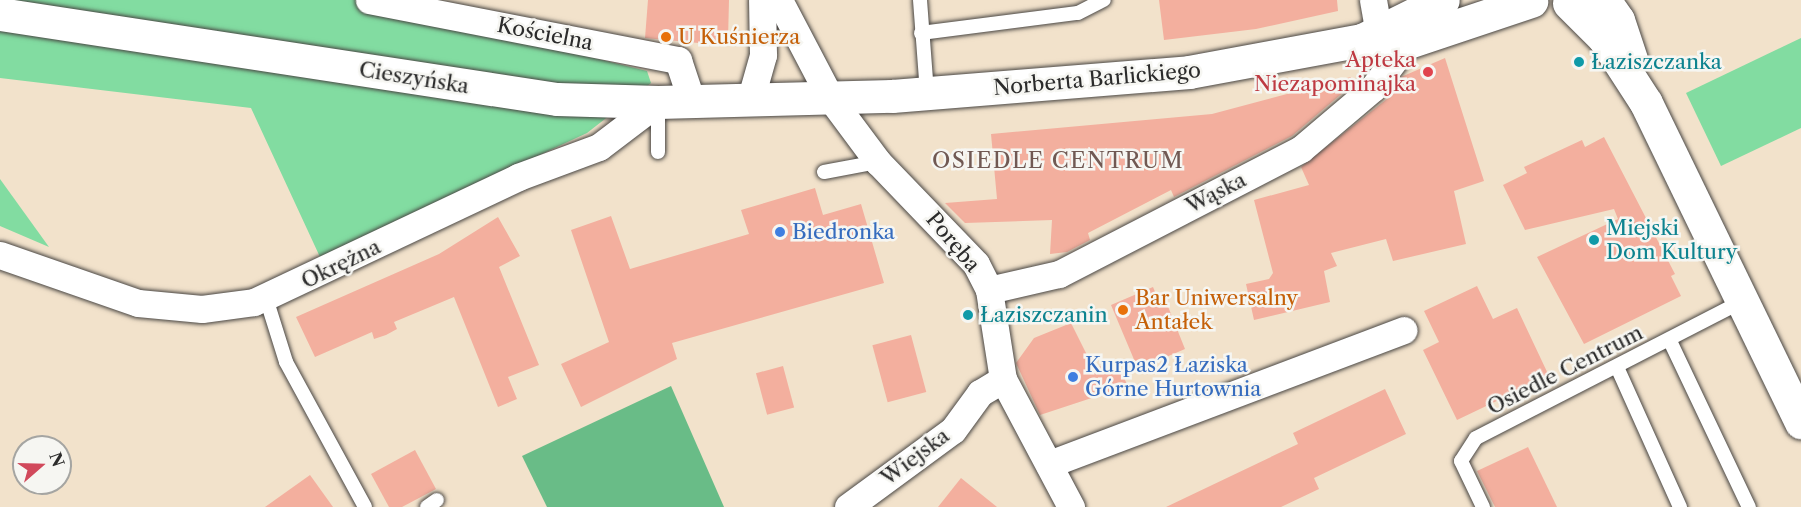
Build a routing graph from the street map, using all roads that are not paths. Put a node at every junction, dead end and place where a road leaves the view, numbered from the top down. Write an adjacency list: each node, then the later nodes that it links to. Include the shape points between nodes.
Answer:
1 (369, 0): 18 (street, Kościelna, via 678,60)
2 (762, 0): 16 (street, via 763,55)
3 (779, 0): 15 (street, Poręba)
4 (920, 0): 12 (lane)
5 (1104, 0): 12 (lane, via 1078,13)
6 (1443, 0): 11 (street, Norberta Barlickiego)
7 (1530, 0): 8 (street, via 1556,7); 13 (street, Norberta Barlickiego)
8 (1571, 1): 19 (street, via 1604,38)
9 (1616, 7): 19 (street)
10 (0, 14): 17 (street, Cieszyńska, via 557,99)
11 (1371, 23): 13 (street, Norberta Barlickiego); 14 (street, Norberta Barlickiego, via 1189,72)
12 (921, 33): 14 (lane)
13 (1408, 42): 24 (street, Wąska, via 1373,88 1301,149 1059,274)
14 (927, 93): 15 (street, Norberta Barlickiego)
15 (831, 99): 16 (street, Cieszyńska); 21 (street, Poręba)
16 (750, 100): 18 (street, Cieszyńska)
17 (658, 102): 18 (street, Cieszyńska); 20 (lane); 25 (street, Okrężna, via 599,147 518,177)
18 (692, 102)
19 (1646, 103): 26 (street)
20 (658, 152)
21 (878, 162): 22 (lane); 24 (street, Poręba, via 975,264)
22 (824, 172)
23 (0, 255): 25 (street, Okrężna, via 138,303 202,309)
24 (989, 290): 30 (street, Poręba)
25 (266, 298): 33 (lane, via 286,362)
26 (1743, 301): 28 (lane, Osiedle Centrum); 31 (street)
27 (1404, 330): 32 (street)
28 (1670, 341): 29 (lane, Osiedle Centrum); 38 (lane)
29 (1617, 367): 36 (lane, Osiedle Centrum, via 1476,438 1461,461); 37 (lane)
30 (1003, 379): 32 (street, Poręba); 34 (street, Wiejska, via 980,393 952,430)
31 (1801, 422)
32 (1049, 464): 35 (street, Poręba)
33 (365, 507)
34 (848, 507)
35 (1071, 507)
36 (1483, 507)
37 (1680, 507)
38 (1749, 507)

